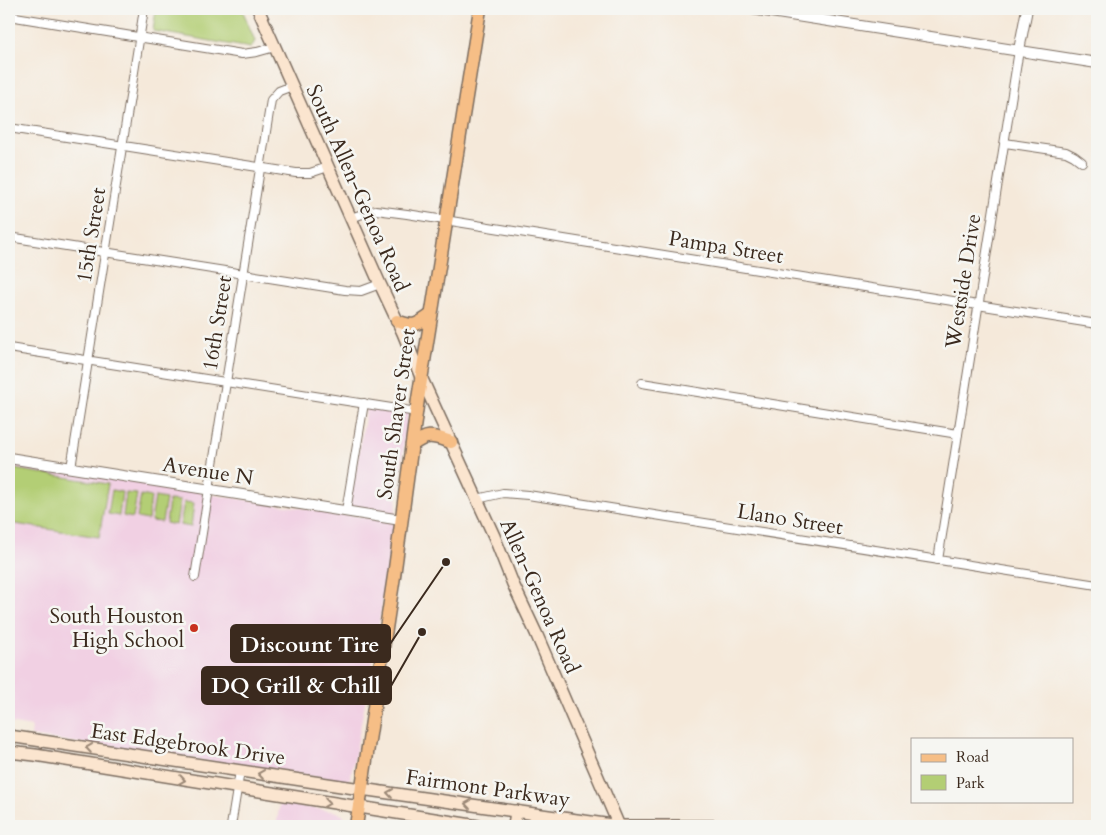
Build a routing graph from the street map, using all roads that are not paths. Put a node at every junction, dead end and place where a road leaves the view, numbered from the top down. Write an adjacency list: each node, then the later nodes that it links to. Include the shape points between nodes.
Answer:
1 (144, 9): 7 (street, 15th Street)
2 (258, 9): 8 (main road, South Allen-Genoa Road)
3 (480, 9): 19 (main road, South Shaver Street)
4 (752, 9): 9 (street)
5 (1027, 9): 9 (street, Westside Drive)
6 (9, 16): 7 (street)
7 (140, 37): 8 (street, via 242,54); 14 (street, 15th Street)
8 (275, 47): 11 (main road, South Allen-Genoa Road)
9 (1019, 50): 10 (street); 13 (street, Westside Drive)
10 (1097, 63)
11 (292, 86): 16 (street, 16th Street, via 279,91 271,100); 17 (main road, South Allen-Genoa Road)
12 (9, 128): 14 (street)
13 (1005, 143): 15 (street, via 1066,152); 24 (street, Westside Drive)
14 (123, 145): 16 (street); 21 (street, 15th Street)
15 (1082, 162)
16 (260, 167): 17 (street, via 296,173 310,173); 22 (street, 16th Street)
17 (328, 167): 18 (main road, South Allen-Genoa Road)
18 (351, 218): 19 (street, Pampa Street, via 376,210); 23 (main road, South Allen-Genoa Road)
19 (447, 220): 24 (street, Pampa Street); 25 (main road, South Shaver Street)
20 (9, 237): 21 (street)
21 (106, 252): 22 (street); 29 (street, 15th Street)
22 (243, 274): 23 (street, via 345,290 361,291); 31 (street, 16th Street)
23 (380, 284): 26 (main road, South Allen-Genoa Road)
24 (979, 305): 27 (street, Pampa Street); 35 (street, Westside Drive)
25 (431, 315): 26 (main road, via 414,326); 30 (main road, South Shaver Street)
26 (397, 321): 30 (main road, South Allen-Genoa Road)
27 (1097, 324)
28 (9, 348): 29 (street)
29 (88, 360): 31 (street); 39 (street, 15th Street)
30 (423, 380): 34 (main road, South Shaver Street); 36 (main road, Allen-Genoa Road)
31 (226, 382): 33 (street); 40 (street, 16th Street)
32 (642, 383): 35 (street)
33 (364, 403): 34 (street); 42 (street)
34 (417, 412): 37 (main road, South Shaver Street)
35 (958, 434): 44 (street, Westside Drive)
36 (451, 442): 37 (main road, via 430,436); 41 (main road, Allen-Genoa Road)
37 (412, 445): 43 (main road, South Shaver Street)
38 (9, 458): 39 (street, Avenue N)
39 (71, 468): 40 (street, Avenue N)
40 (209, 490): 42 (street, Avenue N); 45 (street, 16th Street)
41 (477, 499): 44 (street, Llano Street, via 503,493 528,495); 64 (main road, Allen-Genoa Road)
42 (346, 511): 43 (street, Avenue N)
43 (401, 520): 56 (main road, South Shaver Street)
44 (938, 560): 46 (street, Llano Street)
45 (195, 577)
46 (1097, 585)
47 (9, 736): 48 (main road, East Edgebrook Drive)
48 (36, 740): 50 (main road); 51 (main road, East Edgebrook Drive, one-way to 48)
49 (9, 752): 50 (main road, East Edgebrook Drive)
50 (35, 756): 53 (main road, East Edgebrook Drive)
51 (137, 756): 52 (main road, East Edgebrook Drive); 53 (main road)
52 (240, 771): 54 (main road, East Edgebrook Drive, one-way to 52); 55 (street)
53 (134, 772): 55 (main road, East Edgebrook Drive, one-way to 55)
54 (296, 779): 56 (main road, East Edgebrook Drive); 57 (main road, via 292,786)
55 (237, 789): 57 (main road, East Edgebrook Drive); 60 (street)
56 (361, 789): 58 (main road, South Shaver Street); 59 (main road, Fairmont Parkway, one-way to 56)
57 (275, 795): 58 (main road, East Edgebrook Drive, one-way to 58)
58 (359, 807): 61 (main road, South Shaver Street); 62 (main road, Fairmont Parkway)
59 (516, 811): 63 (main road); 64 (main road, Fairmont Parkway)
60 (231, 826)
61 (356, 826)
62 (478, 826)
63 (514, 826)
64 (619, 826): 65 (main road, Fairmont Parkway)
65 (729, 826)

